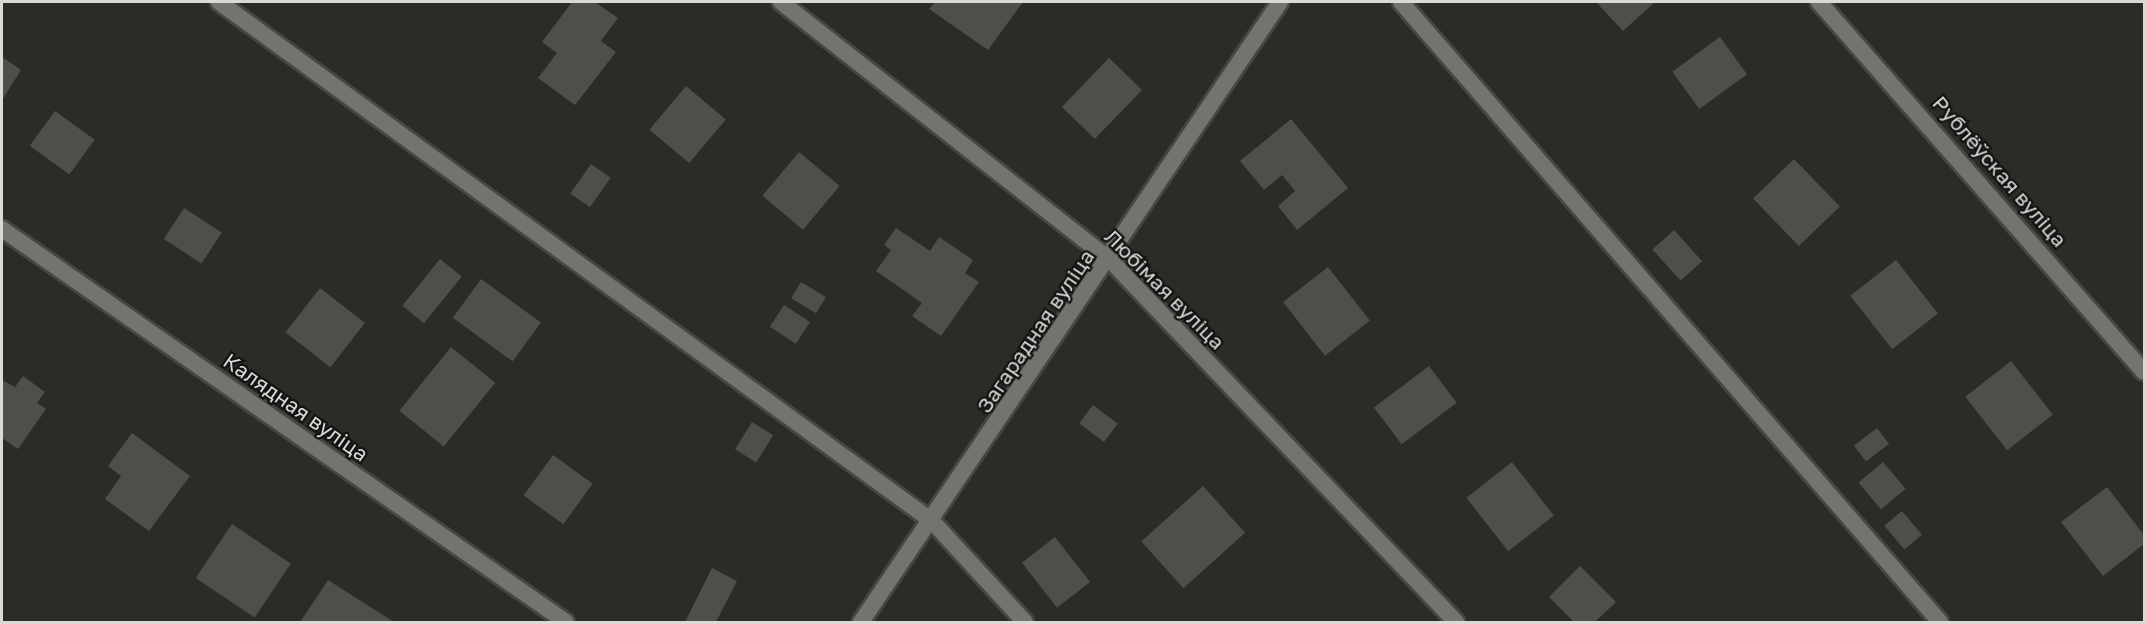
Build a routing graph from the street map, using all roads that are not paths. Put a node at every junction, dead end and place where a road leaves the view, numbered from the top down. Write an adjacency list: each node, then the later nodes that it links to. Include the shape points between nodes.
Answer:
1 (219, 2): 9 (street)
2 (781, 2): 7 (street, Любімая вуліца)
3 (1280, 2): 7 (street, Загарадная вуліца)
4 (1401, 2): 14 (street)
5 (1819, 2): 8 (street, Рублёўская вуліца)
6 (2, 229): 10 (street, Калядная вуліца)
7 (1110, 260): 9 (street, Загарадная вуліца); 13 (street, Любімая вуліца)
8 (2145, 372)
9 (932, 520): 11 (street, Загарадная вуліца); 12 (street)
10 (566, 622)
11 (861, 622)
12 (1025, 622)
13 (1456, 622)
14 (1941, 622)

